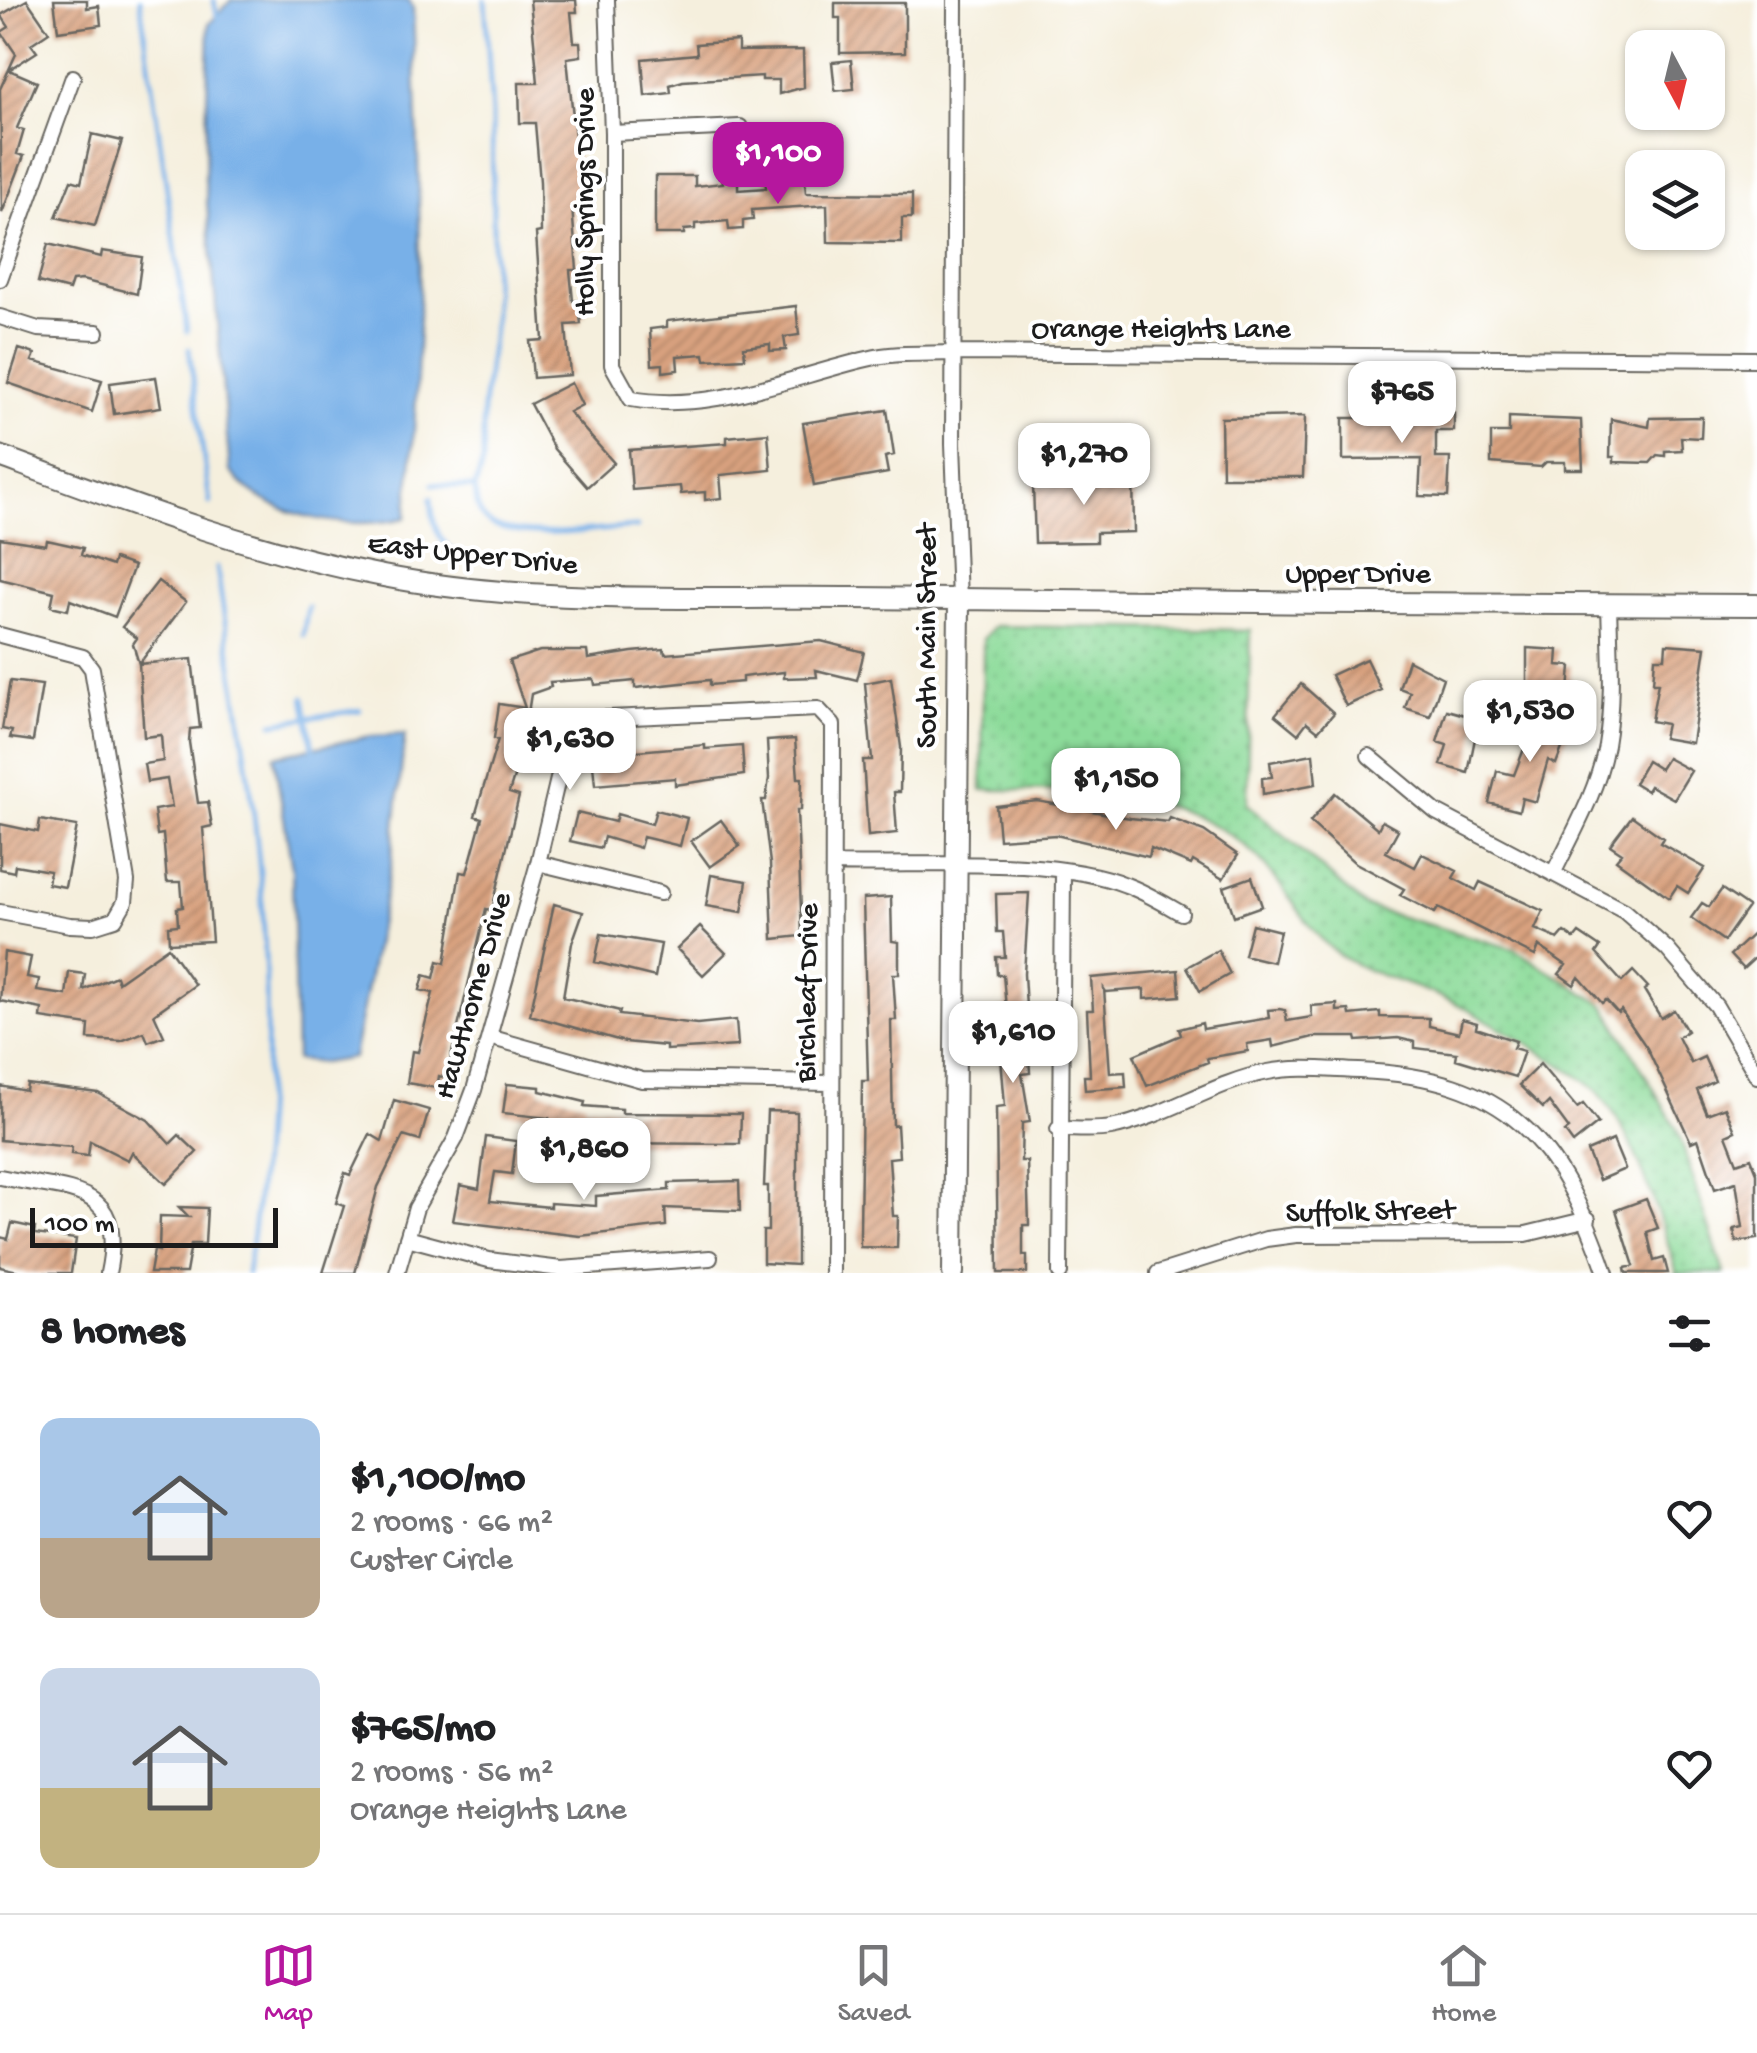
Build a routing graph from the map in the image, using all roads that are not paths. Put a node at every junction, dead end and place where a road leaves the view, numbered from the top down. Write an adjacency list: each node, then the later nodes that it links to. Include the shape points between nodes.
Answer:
1 (607, 0): 5 (street, Holly Springs Drive)
2 (955, 0): 9 (street, South Main Street)
3 (73, 76): 6 (street)
4 (740, 127): 5 (street)
5 (612, 133): 11 (street, Holly Springs Drive, via 612,365)
6 (0, 279)
7 (0, 317): 8 (street, via 38,330)
8 (97, 332)
9 (953, 353): 10 (street, Orange Heights Lane); 11 (street, Orange Heights Lane, via 872,358 673,406); 13 (street, South Main Street)
10 (1757, 358)
11 (631, 399)
12 (0, 456): 13 (main road, East Upper Drive, via 226,540 384,577 556,594)
13 (959, 600): 14 (main road, Upper Drive); 21 (main road, South Main Street)
14 (1609, 604): 15 (main road, Upper Drive); 23 (street, via 1606,747 1592,794)
15 (1757, 604)
16 (0, 635): 25 (street, via 83,657 96,684 127,882 115,919 93,926)
17 (571, 724): 19 (street, Hawthorne Drive); 20 (street, Birchleaf Drive, via 818,710 828,715)
18 (1369, 756): 23 (street, via 1436,812)
19 (538, 863): 24 (street); 27 (street, Hawthorne Drive)
20 (834, 864): 21 (street); 29 (street, Birchleaf Drive)
21 (954, 867): 22 (street); 38 (main road, South Main Street)
22 (1063, 872): 26 (street, via 1125,884); 30 (street)
23 (1553, 874): 28 (street, via 1624,911 1667,950 1716,1006)
24 (660, 894)
25 (0, 912)
26 (1181, 913)
27 (489, 1037): 29 (street, via 642,1080); 33 (street, Hawthorne Drive, via 456,1138 416,1208)
28 (1757, 1076)
29 (831, 1082): 37 (street, Birchleaf Drive)
30 (1058, 1128): 32 (street, via 1108,1129 1269,1072 1417,1073 1504,1111 1565,1173); 39 (street)
31 (0, 1178): 35 (street, via 89,1196 109,1212 115,1239)
32 (1588, 1219): 40 (street, Suffolk Street, via 1526,1234 1296,1235); 41 (street)
33 (407, 1238): 34 (street, via 489,1260 561,1269); 36 (street, Hawthorne Drive)
34 (710, 1258)
35 (108, 1273)
36 (397, 1273)
37 (832, 1273)
38 (952, 1273)
39 (1060, 1273)
40 (1158, 1273)
41 (1606, 1273)

